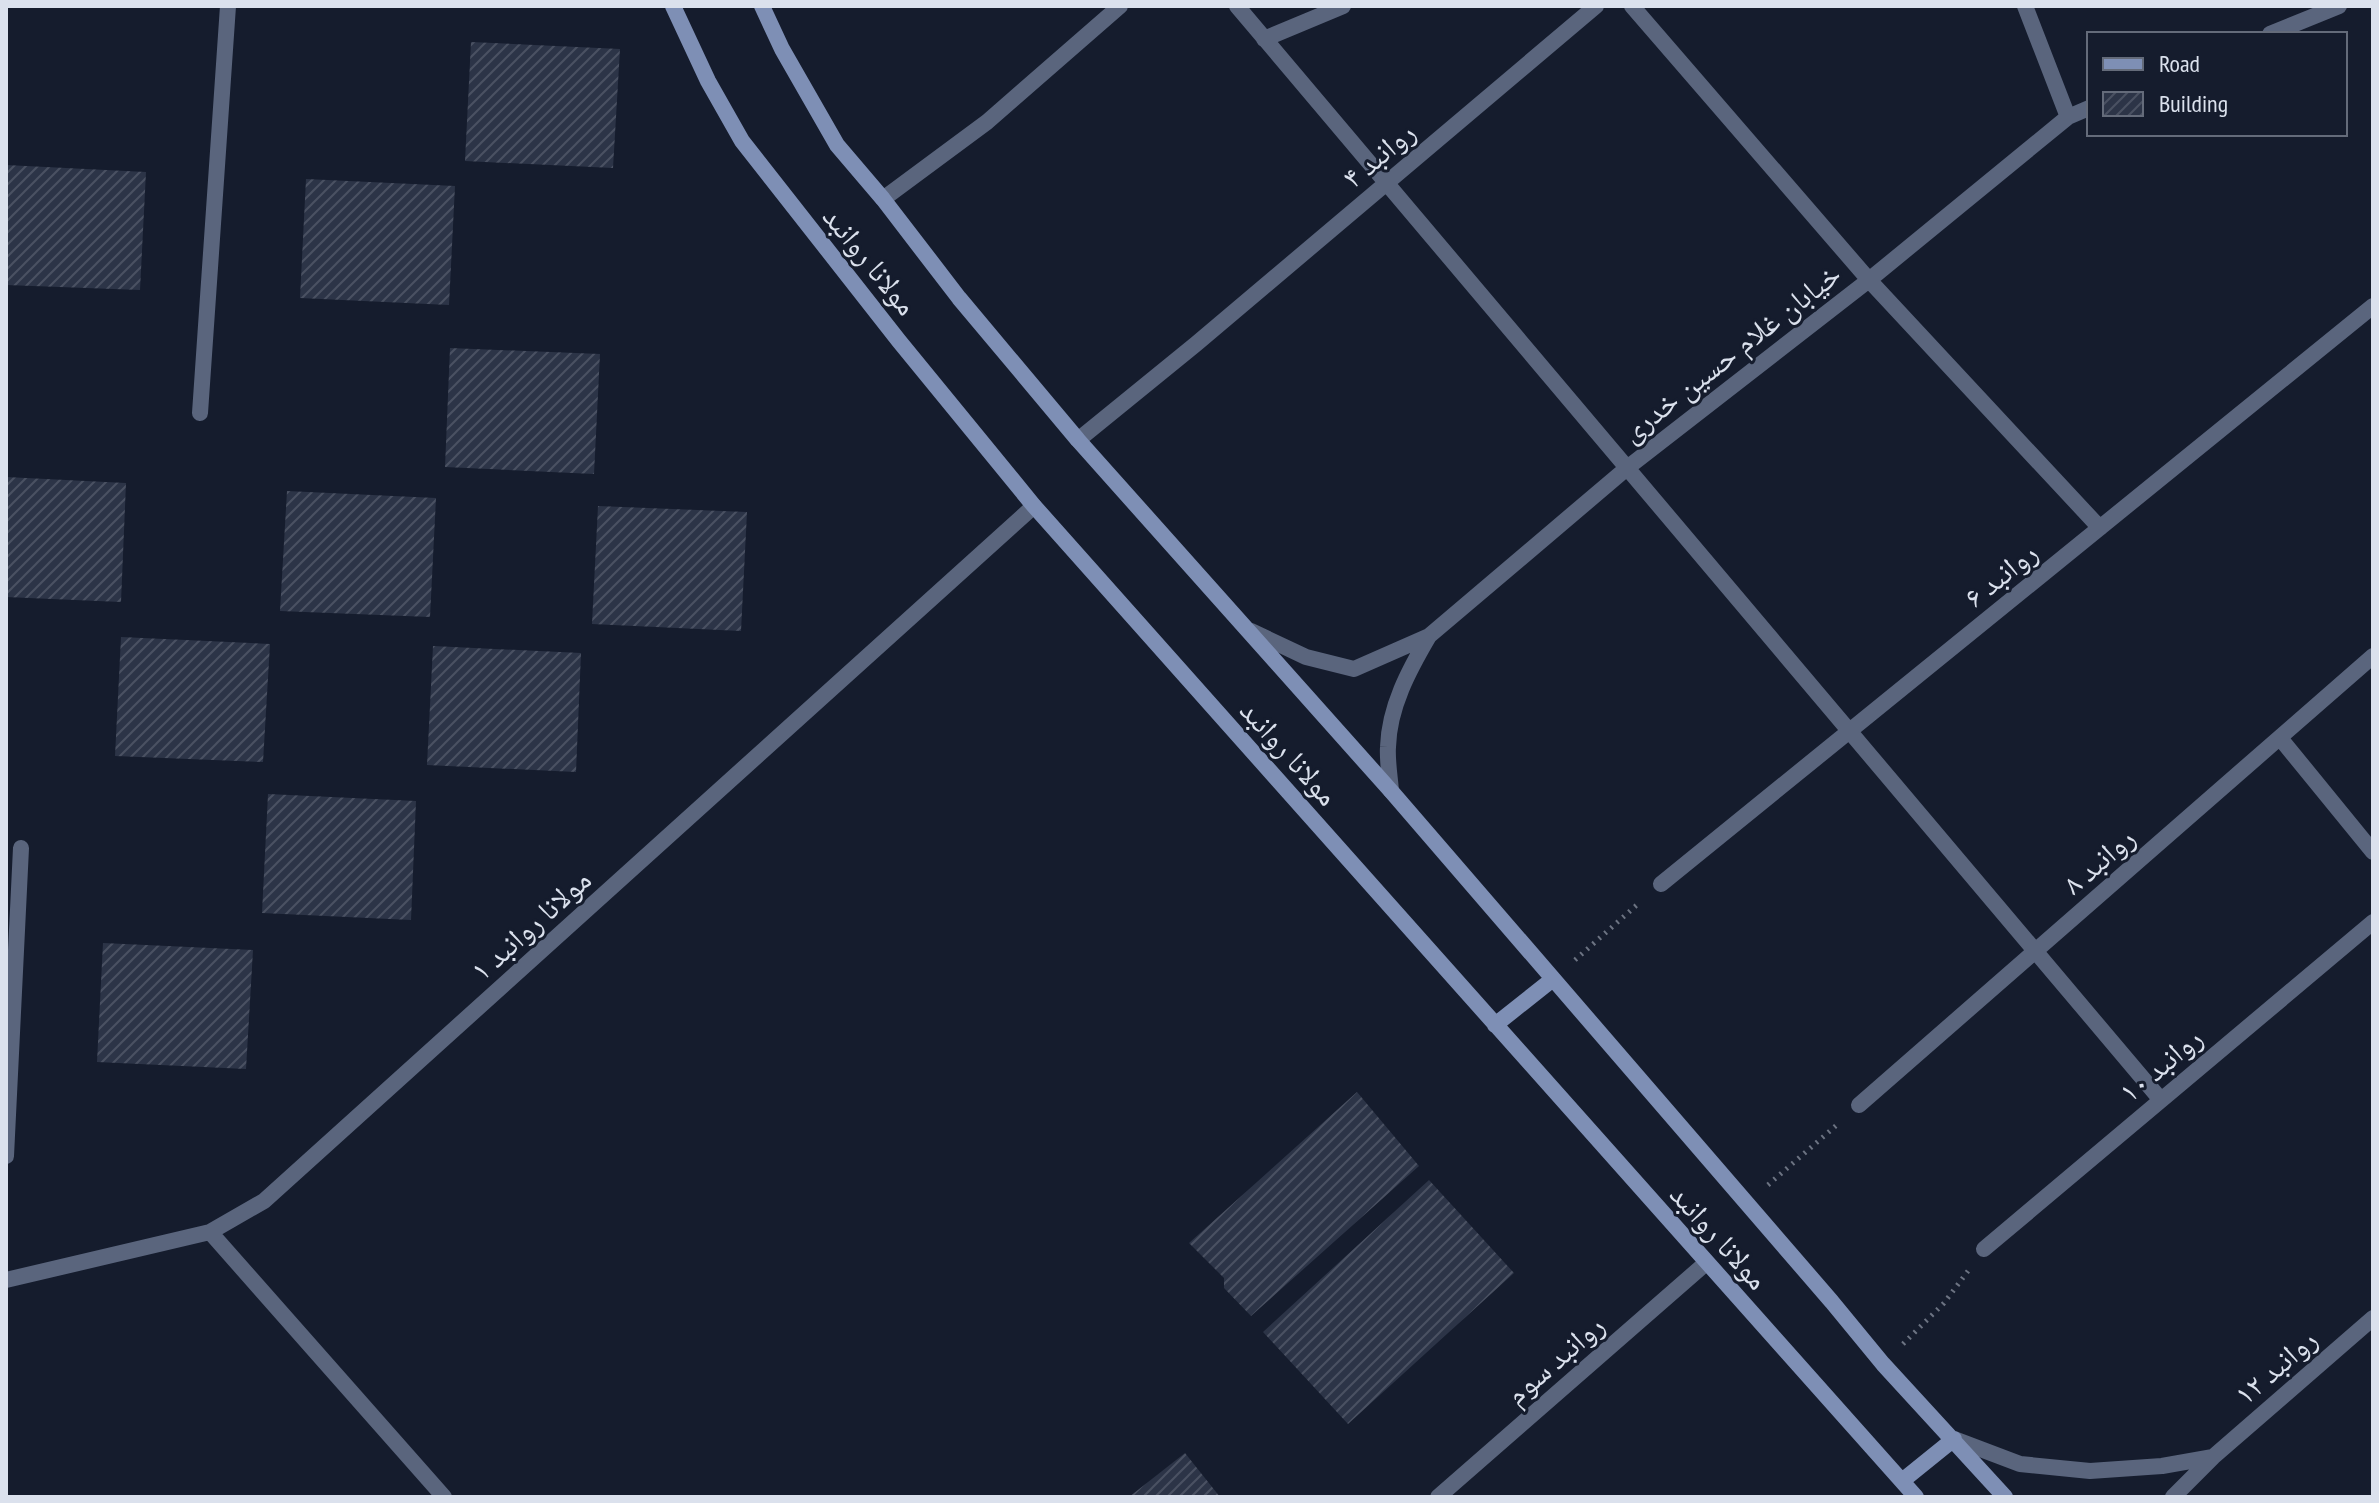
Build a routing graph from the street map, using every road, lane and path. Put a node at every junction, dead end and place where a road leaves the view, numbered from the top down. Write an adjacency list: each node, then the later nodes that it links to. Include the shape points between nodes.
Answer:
1 (228, 6): 19 (street)
2 (673, 6): 22 (street, مولانا روانبد, via 742,141)
3 (762, 6): 16 (street, مولانا روانبد, via 837,145)
4 (1120, 6): 16 (street, via 987,122)
5 (1237, 6): 12 (street)
6 (1343, 6): 12 (street)
7 (1596, 6): 15 (street, روانبد ۴)
8 (1632, 6): 17 (street)
9 (2025, 6): 14 (street)
10 (2339, 6): 11 (street)
11 (2275, 32)
12 (1264, 39): 15 (street)
13 (2087, 109): 14 (street, خیابان غلام حسین خدری)
14 (2068, 117): 17 (street, خیابان غلام حسین خدری)
15 (1387, 183): 20 (street, روانبد ۴); 21 (street)
16 (883, 199): 20 (street, مولانا روانبد)
17 (1869, 280): 21 (street, خیابان غلام حسین خدری); 23 (street)
18 (2373, 306): 23 (street, روانبد ۶)
19 (200, 413)
20 (1078, 440): 24 (street, مولانا روانبد)
21 (1627, 468): 25 (street, خیابان غلام حسین خدری); 27 (street)
22 (1034, 506): 36 (street, مولانا روانبد); 41 (street, مولانا روانبد ۱, via 264,1201)
23 (2100, 528): 27 (street, روانبد ۶)
24 (1251, 631): 25 (street, via 1306,657 1354,669); 29 (street, مولانا روانبد)
25 (1429, 636): 29 (street, via 1392,717 1387,748)
26 (2373, 656): 28 (street, روانبد ۸)
27 (1849, 732): 32 (street, روانبد ۶); 34 (street)
28 (2280, 738): 31 (street); 34 (street, روانبد ۸)
29 (1391, 791): 35 (street, مولانا روانبد)
30 (21, 848): 39 (street)
31 (2373, 852)
32 (1661, 884): 35 (path)
33 (2373, 922): 37 (street, روانبد ۱۰)
34 (2035, 951): 37 (street); 38 (street, روانبد ۸)
35 (1553, 979): 36 (street); 40 (street, مولانا روانبد)
36 (1495, 1025): 43 (street, مولانا روانبد)
37 (2161, 1100): 42 (street, روانبد ۱۰)
38 (1859, 1105): 40 (path)
39 (6, 1156)
40 (1746, 1204): 46 (street, مولانا روانبد)
41 (210, 1232): 44 (street, مولانا روانبد ۱); 50 (street)
42 (1984, 1249): 46 (path, via 1944,1303)
43 (1706, 1263): 49 (street, مولانا روانبد); 51 (street, روانبد سوم)
44 (6, 1280)
45 (2373, 1318): 48 (street, روانبد ۱۲)
46 (1883, 1364): 47 (street, مولانا روانبد)
47 (1954, 1439): 48 (street, via 2020,1464 2090,1471); 49 (street); 53 (street, مولانا روانبد)
48 (2213, 1457): 54 (street, روانبد ۱۲)
49 (1902, 1481): 52 (street, مولانا روانبد)
50 (444, 1497)
51 (1438, 1497)
52 (1916, 1497)
53 (2005, 1497)
54 (2173, 1497)

